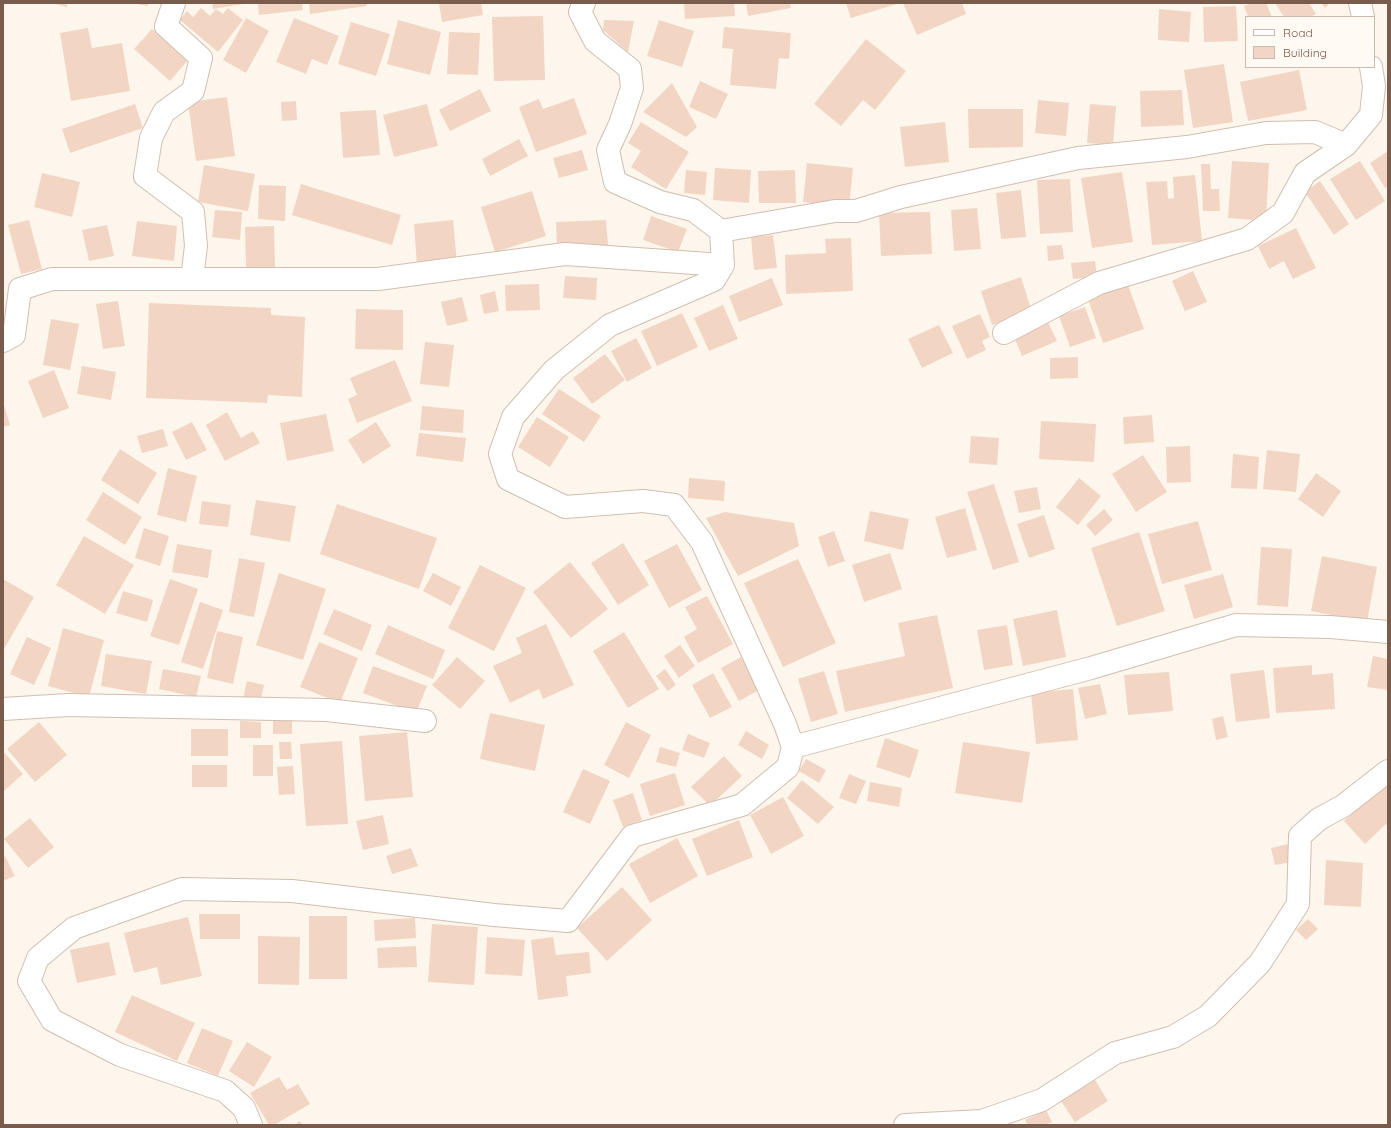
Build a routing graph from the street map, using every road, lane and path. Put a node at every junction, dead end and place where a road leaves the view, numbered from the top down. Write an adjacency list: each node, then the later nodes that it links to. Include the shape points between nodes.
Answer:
1 (174, 3): 9 (street, via 166,26 201,58 193,91 164,112 151,138 145,176 193,212 196,246)
2 (584, 3): 7 (street, via 580,12 595,41 630,69 632,88 608,150 615,182 660,202 693,210)
3 (1360, 3): 4 (street)
4 (1363, 16)
5 (1371, 68): 6 (street, via 1374,86 1371,115)
6 (1346, 145): 7 (street, via 1314,132 1266,134 1187,147 1078,158 901,197 856,211 835,211); 10 (street, via 1305,173 1284,213 1247,239 1099,283)
7 (721, 231): 8 (street)
8 (723, 265): 9 (street, via 565,254 378,279); 15 (street, via 714,280 610,325 554,370 513,417 500,454 508,479 565,506 644,500 674,505 702,542 785,724)
9 (192, 279): 11 (street, via 52,280 20,289 14,335)
10 (1004, 333)
11 (3, 342)
12 (1388, 632): 15 (street, via 1330,627 1236,625 1091,668)
13 (3, 709): 14 (street, via 68,705 327,710)
14 (425, 721)
15 (793, 747): 17 (street, via 788,767 742,805 632,836 568,921 494,915 292,891 182,889 74,928 38,958 29,980 52,1020 120,1055 225,1092 244,1108)
16 (1388, 771): 18 (street, via 1343,806 1319,819 1300,836 1298,904 1260,963 1208,1016 1173,1037 1115,1053 1042,1100 982,1120)
17 (251, 1125)
18 (905, 1125)

